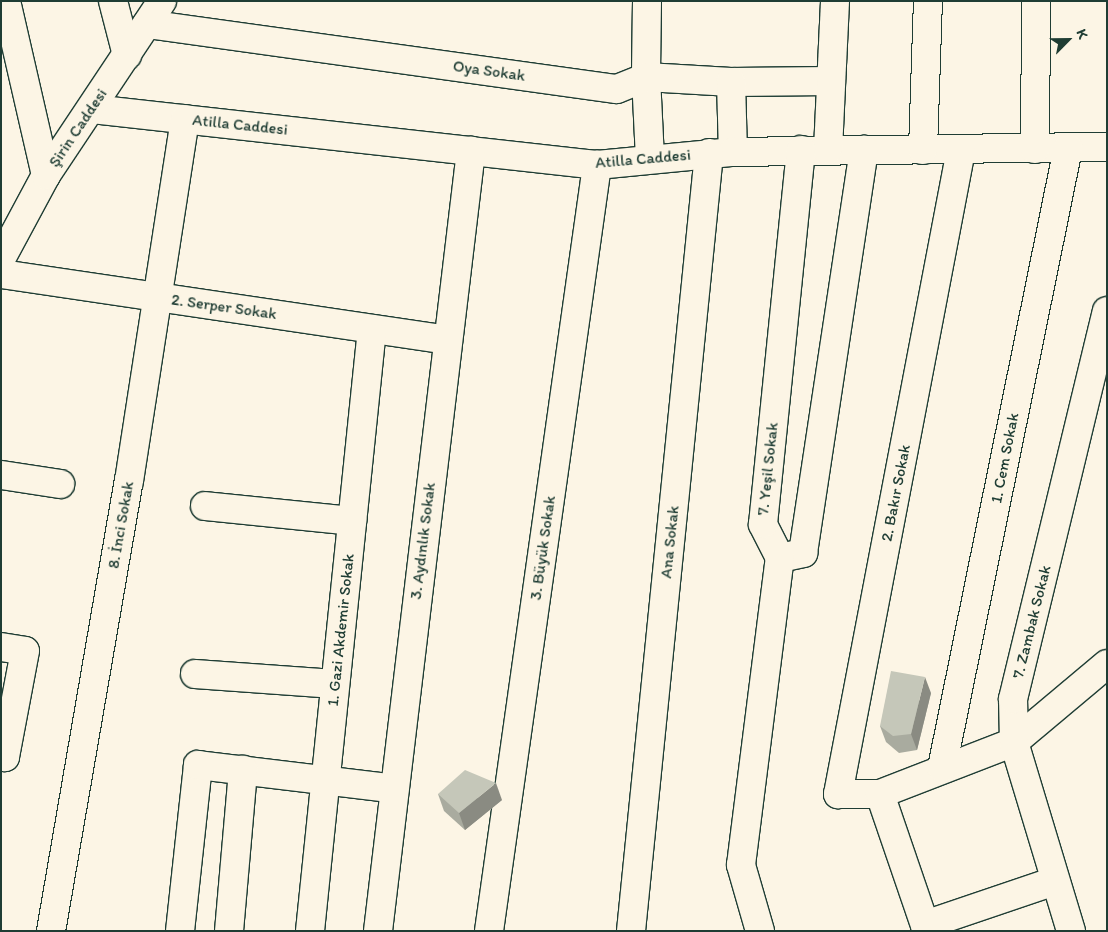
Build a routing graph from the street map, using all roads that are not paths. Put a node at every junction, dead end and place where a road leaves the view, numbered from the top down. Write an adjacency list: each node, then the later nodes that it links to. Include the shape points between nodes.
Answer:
1 (6, 1): 25 (street)
2 (113, 1): 8 (street)
3 (647, 1): 9 (street)
4 (835, 1): 10 (street, 7. Yeşil Sokak)
5 (928, 1): 20 (street)
6 (1036, 1): 16 (street)
7 (154, 12): 8 (street, Şirin Caddesi); 9 (street, Oya Sokak, via 617,89)
8 (127, 55): 12 (street, Şirin Caddesi)
9 (646, 77): 11 (street, Oya Sokak); 23 (street)
10 (831, 80): 11 (street, Oya Sokak); 18 (street, 7. Yeşil Sokak)
11 (731, 82): 22 (street, Ana Sokak)
12 (92, 108): 13 (street, Atilla Caddesi); 25 (street, Şirin Caddesi)
13 (185, 119): 17 (street, Atilla Caddesi); 29 (street, 8. İnci Sokak)
14 (1107, 147): 15 (street, Atilla Caddesi)
15 (1068, 148): 16 (street, Atilla Caddesi); 44 (street, 1. Cem Sokak)
16 (1035, 149): 21 (street, Atilla Caddesi)
17 (471, 150): 24 (street, Atilla Caddesi); 32 (street, 3. Aydınlık Sokak)
18 (815, 150): 19 (street, Atilla Caddesi); 22 (street, Atilla Caddesi); 37 (street, 7. Yeşil Sokak, via 763,524)
19 (864, 150): 20 (street, Atilla Caddesi); 37 (street, via 803,553)
20 (923, 150): 21 (street, Atilla Caddesi)
21 (961, 150): 48 (street, 2. Bakır Sokak, via 838,794)
22 (721, 152): 23 (street, Atilla Caddesi); 57 (street, Ana Sokak)
23 (650, 159): 24 (street, Atilla Caddesi)
24 (597, 165): 56 (street, 3. Büyük Sokak)
25 (46, 175): 26 (street, Şirin Caddesi)
26 (8, 225): 27 (street, Şirin Caddesi)
27 (1, 259)
28 (1, 274): 29 (street, 2. Serper Sokak)
29 (159, 298): 31 (street, 2. Serper Sokak); 51 (street, 8. İnci Sokak)
30 (1107, 311): 42 (street, 7. Zambak Sokak, via 1013,699)
31 (372, 329): 32 (street, 2. Serper Sokak); 36 (street, 1. Gazi Akdemir Sokak)
32 (447, 340): 47 (street, 3. Aydınlık Sokak)
33 (1, 475): 34 (street)
34 (60, 484)
35 (205, 506): 36 (street)
36 (352, 522): 41 (street, 1. Gazi Akdemir Sokak)
37 (780, 558): 58 (street, via 741,865)
38 (1, 647): 43 (street, via 25,651 5,757)
39 (1107, 664): 42 (street)
40 (195, 674): 41 (street)
41 (335, 684): 46 (street, 1. Gazi Akdemir Sokak)
42 (1014, 742): 44 (street); 49 (street, 7. Zambak Sokak)
43 (1, 756)
44 (942, 768): 48 (street)
45 (243, 770): 46 (street); 52 (street, via 198,765); 53 (street)
46 (326, 780): 47 (street); 54 (street, 1. Gazi Akdemir Sokak)
47 (395, 789): 55 (street, 3. Aydınlık Sokak)
48 (880, 794): 50 (street)
49 (1055, 881): 50 (street); 59 (street, 7. Zambak Sokak)
50 (926, 928)
51 (51, 931)
52 (180, 931)
53 (229, 931)
54 (310, 931)
55 (378, 931)
56 (489, 931)
57 (631, 931)
58 (760, 931)
59 (1072, 931)

